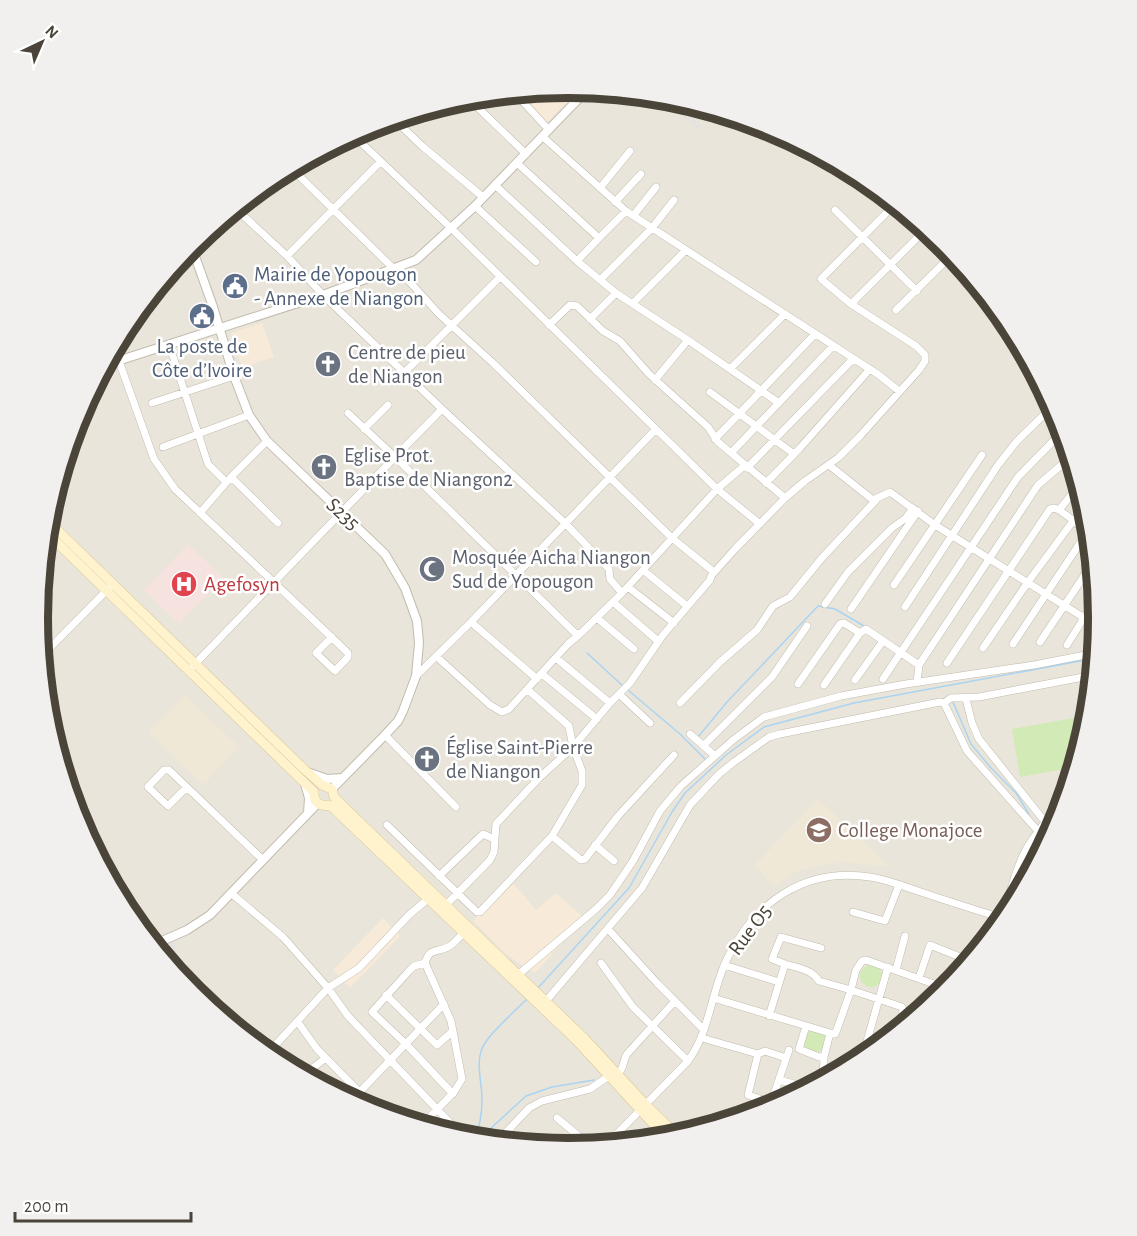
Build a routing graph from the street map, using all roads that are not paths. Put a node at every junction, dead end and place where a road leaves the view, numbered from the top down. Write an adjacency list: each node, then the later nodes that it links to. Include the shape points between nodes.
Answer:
1 (570, 98): 4 (street)
2 (579, 98): 4 (street)
3 (520, 100): 7 (street)
4 (575, 103): 7 (street)
5 (477, 106): 10 (street)
6 (400, 125): 18 (street)
7 (546, 133): 10 (street); 17 (street)
8 (359, 141): 11 (street)
9 (630, 151): 17 (street)
10 (526, 154): 12 (street)
11 (380, 162): 22 (street); 29 (street)
12 (517, 163): 15 (street); 31 (street)
13 (297, 174): 22 (street)
14 (641, 174): 20 (street)
15 (495, 185): 18 (street); 36 (street)
16 (656, 187): 27 (street)
17 (600, 188): 20 (street)
18 (483, 197): 21 (street)
19 (674, 200): 28 (street)
20 (615, 202): 25 (street)
21 (475, 206): 29 (street); 38 (street)
22 (333, 209): 35 (street); 40 (street)
23 (891, 209): 32 (street)
24 (835, 210): 32 (street)
25 (626, 211): 27 (street); 31 (street)
26 (241, 214): 35 (street)
27 (633, 216): 28 (street)
28 (652, 228): 33 (street); 42 (street)
29 (452, 229): 40 (street, via 416,260); 41 (street)
30 (920, 235): 39 (street)
31 (599, 238): 36 (street)
32 (862, 238): 39 (street); 47 (street, via 821,279)
33 (686, 250): 46 (street); 49 (street)
34 (195, 256): 53 (street, S235)
35 (287, 256): 45 (street)
36 (577, 261): 42 (street)
37 (947, 261): 43 (street)
38 (536, 262)
39 (890, 264): 43 (street); 47 (street)
40 (396, 269): 45 (street); 52 (street)
41 (500, 277): 51 (street); 52 (street)
42 (600, 280): 44 (street)
43 (917, 291): 48 (street)
44 (616, 293): 46 (street); 50 (street)
45 (323, 295): 53 (street); 62 (street)
46 (633, 303): 55 (street)
47 (851, 304): 66 (street, via 925,355 919,370)
48 (896, 310)
49 (785, 314): 54 (street); 60 (street)
50 (590, 319): 51 (street, via 573,304); 64 (street, via 620,341)
51 (549, 325): 79 (street)
52 (453, 326): 62 (street); 93 (street)
53 (220, 329): 56 (street); 63 (street, S235)
54 (815, 334): 57 (street); 65 (street)
55 (688, 340): 60 (street); 64 (street)
56 (169, 344): 59 (street); 67 (street)
57 (833, 346): 58 (street); 70 (street)
58 (853, 359): 61 (street); 83 (street)
59 (118, 360): 102 (street, via 158,468)
60 (730, 369): 65 (street)
61 (870, 369): 66 (street); 87 (street)
62 (404, 372): 72 (street)
63 (234, 376): 67 (street); 75 (street, S235)
64 (655, 380): 82 (street, via 708,427)
65 (762, 391): 70 (street); 76 (street)
66 (899, 391): 91 (street)
67 (185, 392): 69 (street); 80 (street)
68 (711, 393): 76 (street)
69 (152, 403)
70 (779, 404): 77 (street)
71 (387, 405): 78 (street)
72 (442, 409): 89 (street); 107 (street)
73 (348, 413): 78 (street)
74 (1046, 413): 112 (street, via 998,465)
75 (249, 415): 80 (street); 84 (street, S235)
76 (739, 415): 77 (street); 82 (street)
77 (756, 427): 83 (street); 86 (street)
78 (364, 429): 89 (street)
79 (656, 429): 93 (street); 96 (street)
80 (197, 435): 85 (street); 94 (street, via 208,464)
81 (1056, 438): 116 (street, via 1018,477)
82 (715, 439): 86 (street)
83 (776, 440): 87 (street); 92 (street)
84 (267, 441): 94 (street); 103 (street, S235)
85 (163, 447)
86 (731, 453): 92 (street)
87 (794, 454): 95 (street)
88 (982, 455): 109 (street)
89 (395, 457): 103 (street); 122 (street)
90 (1065, 463): 117 (street, via 1038,486)
91 (829, 465): 98 (street); 99 (street)
92 (746, 467): 95 (street); 96 (street)
93 (611, 477): 107 (street); 113 (street)
94 (229, 480): 102 (street); 105 (street)
95 (766, 483): 98 (street)
96 (717, 489): 108 (street); 113 (street)
97 (1073, 492): 101 (street)
98 (785, 498): 108 (street)
99 (876, 500): 100 (street, via 890,492); 173 (street, via 790,597 773,606 757,630)
100 (916, 509): 109 (street); 131 (street, via 848,572); 135 (street)
101 (1059, 510): 106 (street); 119 (street, via 1050,509)
102 (200, 513): 123 (street)
103 (340, 513): 123 (street); 161 (street, S235, via 385,554 405,588 417,621)
104 (1080, 519): 106 (street)
105 (278, 523)
106 (1075, 523): 110 (street); 124 (street)
107 (566, 524): 122 (street); 128 (street, via 609,569 610,579)
108 (760, 524): 120 (street)
109 (935, 525): 112 (street); 125 (street)
110 (1081, 527)
111 (56, 529): 127 (main road)
112 (953, 536): 116 (street); 134 (street)
113 (672, 538): 118 (street); 120 (street)
114 (54, 539): 127 (main road)
115 (1083, 541): 129 (street)
116 (970, 546): 117 (street); 154 (street)
117 (991, 559): 119 (street); 159 (street)
118 (643, 570): 126 (street); 133 (street)
119 (1009, 570): 124 (street); 158 (street)
120 (714, 572): 133 (street)
121 (1087, 572): 132 (street)
122 (517, 575): 140 (street); 144 (street)
123 (272, 582): 145 (street); 160 (street)
124 (1028, 582): 129 (street); 151 (street)
125 (894, 585)
126 (628, 586): 128 (street); 141 (street)
127 (110, 588): 152 (street); 160 (main road)
128 (622, 593): 130 (street)
129 (1046, 594): 132 (street); 149 (street)
130 (613, 602): 137 (street); 146 (street)
131 (825, 604)
132 (1065, 605): 138 (street); 148 (street)
133 (687, 606): 141 (street)
134 (905, 607)
135 (851, 609)
136 (1089, 610): 138 (street)
137 (597, 618): 144 (street); 153 (street)
138 (1084, 618): 139 (street); 150 (street)
139 (1089, 621)
140 (471, 622): 156 (street); 162 (street)
141 (674, 623): 146 (street)
142 (807, 626): 179 (street, via 772,677)
143 (860, 633): 147 (street, via 866,629); 167 (street, via 840,624); 168 (street)
144 (580, 634): 157 (street)
145 (332, 637): 145 (street, via 316,653 335,671 349,655)
146 (658, 641): 170 (street)
147 (883, 641): 154 (street); 165 (street)
148 (1040, 642)
149 (1013, 644)
150 (1067, 645)
151 (983, 648)
152 (49, 649)
153 (634, 649)
154 (902, 653): 159 (street); 164 (street)
155 (1088, 655): 166 (street)
156 (437, 657): 161 (street); 169 (street, via 499,712 509,709)
157 (556, 658): 162 (street); 172 (street)
158 (947, 663)
159 (919, 665): 166 (street)
160 (193, 667): 183 (main road); 185 (main road)
161 (416, 676): 178 (street, S235, via 398,721)
162 (539, 677): 169 (street); 175 (street)
163 (1086, 677): 171 (street)
164 (884, 679)
165 (855, 680)
166 (917, 682): 182 (street, via 841,696 764,717)
167 (798, 684)
168 (824, 685)
169 (528, 690): 180 (street, via 568,726)
170 (623, 690): 172 (street); 176 (street)
171 (966, 699): 174 (street); 195 (street, via 979,739)
172 (610, 703): 175 (street)
173 (680, 703)
174 (944, 703): 195 (street, via 968,750); 212 (street, via 800,728 762,741 719,774 690,805 642,888)
175 (597, 719): 180 (street)
176 (651, 723)
177 (690, 734): 179 (street)
178 (385, 735): 184 (street, S235); 191 (street)
179 (704, 746): 182 (street)
180 (573, 747): 196 (street, via 582,771 582,785); 197 (street, via 538,778 496,825)
181 (674, 755): 199 (street)
182 (713, 756): 223 (street, via 660,811 610,895)
183 (308, 772): 184 (street, via 327,779); 186 (main road)
184 (342, 778): 189 (street, S235)
185 (305, 784): 188 (main road); 192 (street)
186 (322, 785): 188 (main road); 189 (main road)
187 (186, 788): 187 (street, via 166,769 148,787 168,806); 201 (street)
188 (314, 792): 190 (main road)
189 (332, 797): 190 (main road, via 323,806); 200 (main road); 208 (main road)
190 (317, 804): 192 (street)
191 (456, 807)
192 (308, 813): 201 (street)
193 (1046, 824): 195 (street)
194 (387, 825): 198 (street)
195 (1042, 827): 205 (street, via 1021,858)
196 (552, 836): 199 (street, via 581,860); 207 (street, via 479,913)
197 (494, 838): 203 (street, via 483,834); 207 (street, via 490,860)
198 (405, 843): 200 (street); 203 (street)
199 (595, 845): 202 (street)
200 (393, 855): 209 (main road)
201 (263, 860): 206 (street)
202 (614, 861)
203 (439, 876): 207 (street)
204 (899, 885): 210 (street, via 885,921); 211 (street, Rue O5); 221 (street, Rue O5, via 847,874 800,884 761,910 738,939)
205 (1011, 891)
206 (231, 893): 215 (street, via 198,924); 227 (street, via 283,937)
207 (457, 893): 209 (street)
208 (428, 899): 209 (main road); 227 (street, via 359,968)
209 (443, 908): 213 (main road); 223 (main road)
210 (853, 912)
211 (993, 918)
212 (608, 929): 232 (street); 234 (street)
213 (463, 933): 218 (street, via 450,946 427,955); 228 (main road)
214 (905, 936): 222 (street)
215 (161, 941)
216 (821, 948): 220 (street, via 783,936 772,959)
217 (962, 958): 224 (street, via 930,945)
218 (425, 963): 230 (street, via 414,966); 235 (street)
219 (601, 963): 239 (street)
220 (785, 964): 225 (street); 229 (street, via 811,972 819,981)
221 (724, 966): 225 (street); 231 (street, Rue O5)
222 (892, 969): 224 (street); 229 (street, via 862,961); 233 (street)
223 (519, 974): 228 (main road)
224 (919, 978): 226 (street)
225 (779, 982): 236 (street)
226 (938, 985)
227 (328, 988): 238 (street); 253 (street)
228 (528, 988): 232 (main road)
229 (851, 990): 233 (street); 243 (street, via 836,1032)
230 (386, 995): 241 (street); 246 (street, via 372,1012)
231 (713, 998): 236 (street); 244 (street, Rue O5)
232 (540, 999): 257 (main road)
233 (879, 999): 237 (street, via 903,1008); 245 (street)
234 (675, 1001): 239 (street); 244 (street)
235 (444, 1004): 241 (street); 242 (street)
236 (769, 1016): 240 (street)
237 (901, 1018)
238 (297, 1021): 247 (street); 251 (street)
239 (652, 1026): 254 (street); 257 (street, via 625,1056 624,1066)
240 (806, 1026): 243 (street); 250 (street, via 799,1049)
241 (420, 1029): 242 (street, via 437,1045); 246 (street)
242 (453, 1031): 261 (street, via 462,1079)
243 (831, 1033): 250 (street)
244 (703, 1034): 249 (street); 254 (street, Rue O5)
245 (867, 1041)
246 (406, 1044): 253 (street); 261 (street)
247 (273, 1047)
248 (789, 1050): 252 (street)
249 (758, 1054): 252 (street, via 765,1051); 264 (street, via 748,1095)
250 (824, 1057): 256 (street)
251 (326, 1058): 255 (street); 260 (street)
252 (786, 1058): 258 (street)
253 (390, 1060): 260 (street); 266 (street)
254 (688, 1061): 265 (street, Rue O5)
255 (311, 1070)
256 (823, 1072)
257 (613, 1075): 265 (main road); 272 (street, via 590,1089 529,1108)
258 (779, 1080): 259 (street); 262 (street)
259 (799, 1085)
260 (360, 1092): 263 (street)
261 (453, 1094): 266 (street)
262 (776, 1095)
263 (365, 1097)
264 (764, 1101)
265 (642, 1108): 270 (main road); 271 (main road); 273 (street, Rue O5)
266 (438, 1110): 268 (street); 269 (street)
267 (557, 1118): 274 (street)
268 (428, 1119)
269 (452, 1125)
270 (668, 1128)
271 (660, 1130)
272 (504, 1134)
273 (615, 1136)
274 (581, 1138)

